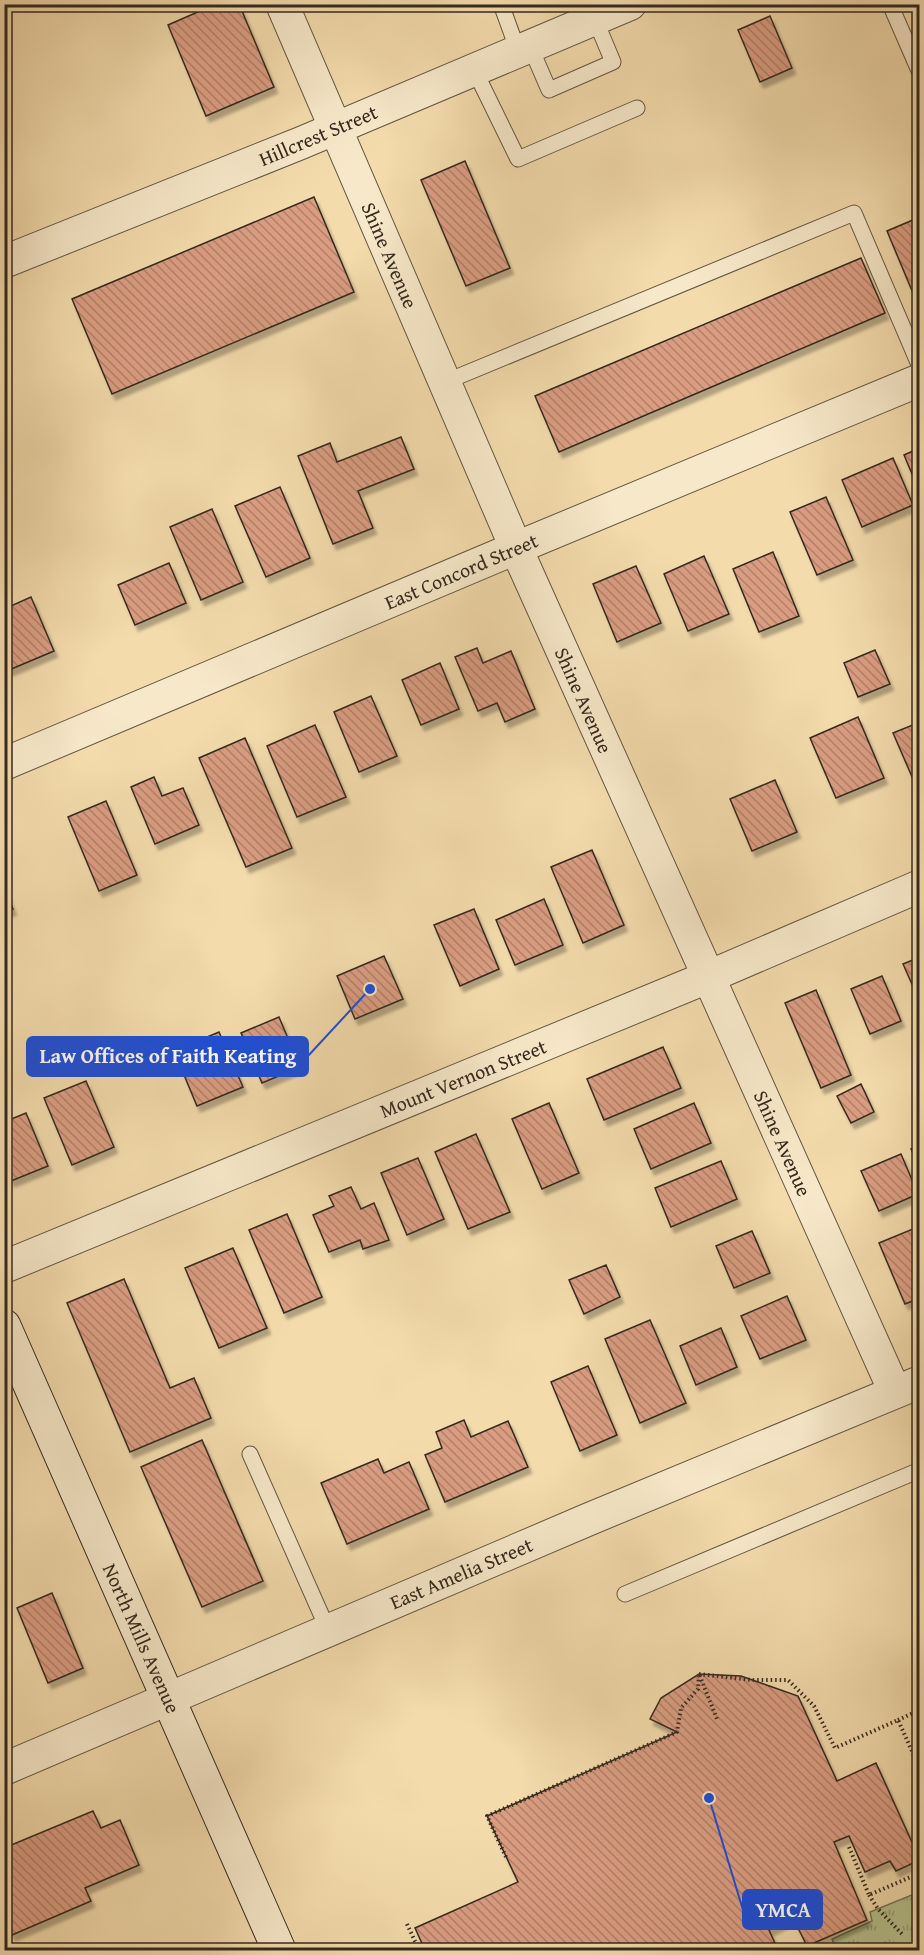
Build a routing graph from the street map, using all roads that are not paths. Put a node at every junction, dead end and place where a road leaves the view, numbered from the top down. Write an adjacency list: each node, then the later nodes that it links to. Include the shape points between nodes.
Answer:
1 (282, 4): 10 (street, Shine Avenue)
2 (501, 4): 6 (lane)
3 (630, 4): 5 (street, Hillcrest Street)
4 (890, 4): 8 (lane)
5 (595, 19): 6 (street, Hillcrest Street); 6 (lane, via 613,62 549,90)
6 (524, 49): 7 (street, Hillcrest Street)
7 (474, 69): 9 (lane, via 518,159); 10 (street, Hillcrest Street)
8 (920, 73)
9 (636, 108)
10 (334, 128): 11 (street, Hillcrest Street); 14 (street, Shine Avenue)
11 (4, 262)
12 (920, 367): 14 (lane, via 854,213)
13 (920, 380): 15 (street, East Concord Street)
14 (445, 382): 15 (street, Shine Avenue)
15 (516, 548): 16 (street, East Concord Street); 18 (street, Shine Avenue)
16 (4, 764)
17 (920, 886): 18 (street, Mount Vernon Street)
18 (708, 977): 19 (street, Mount Vernon Street); 21 (street, Shine Avenue)
19 (4, 1267)
20 (4, 1326): 26 (main road, North Mills Avenue)
21 (907, 1387): 25 (street, East Amelia Street)
22 (250, 1455): 25 (lane)
23 (920, 1470): 24 (lane)
24 (625, 1594)
25 (328, 1630): 26 (street, East Amelia Street)
26 (167, 1698): 27 (street, East Amelia Street); 28 (main road, North Mills Avenue)
27 (4, 1769)
28 (279, 1950)

